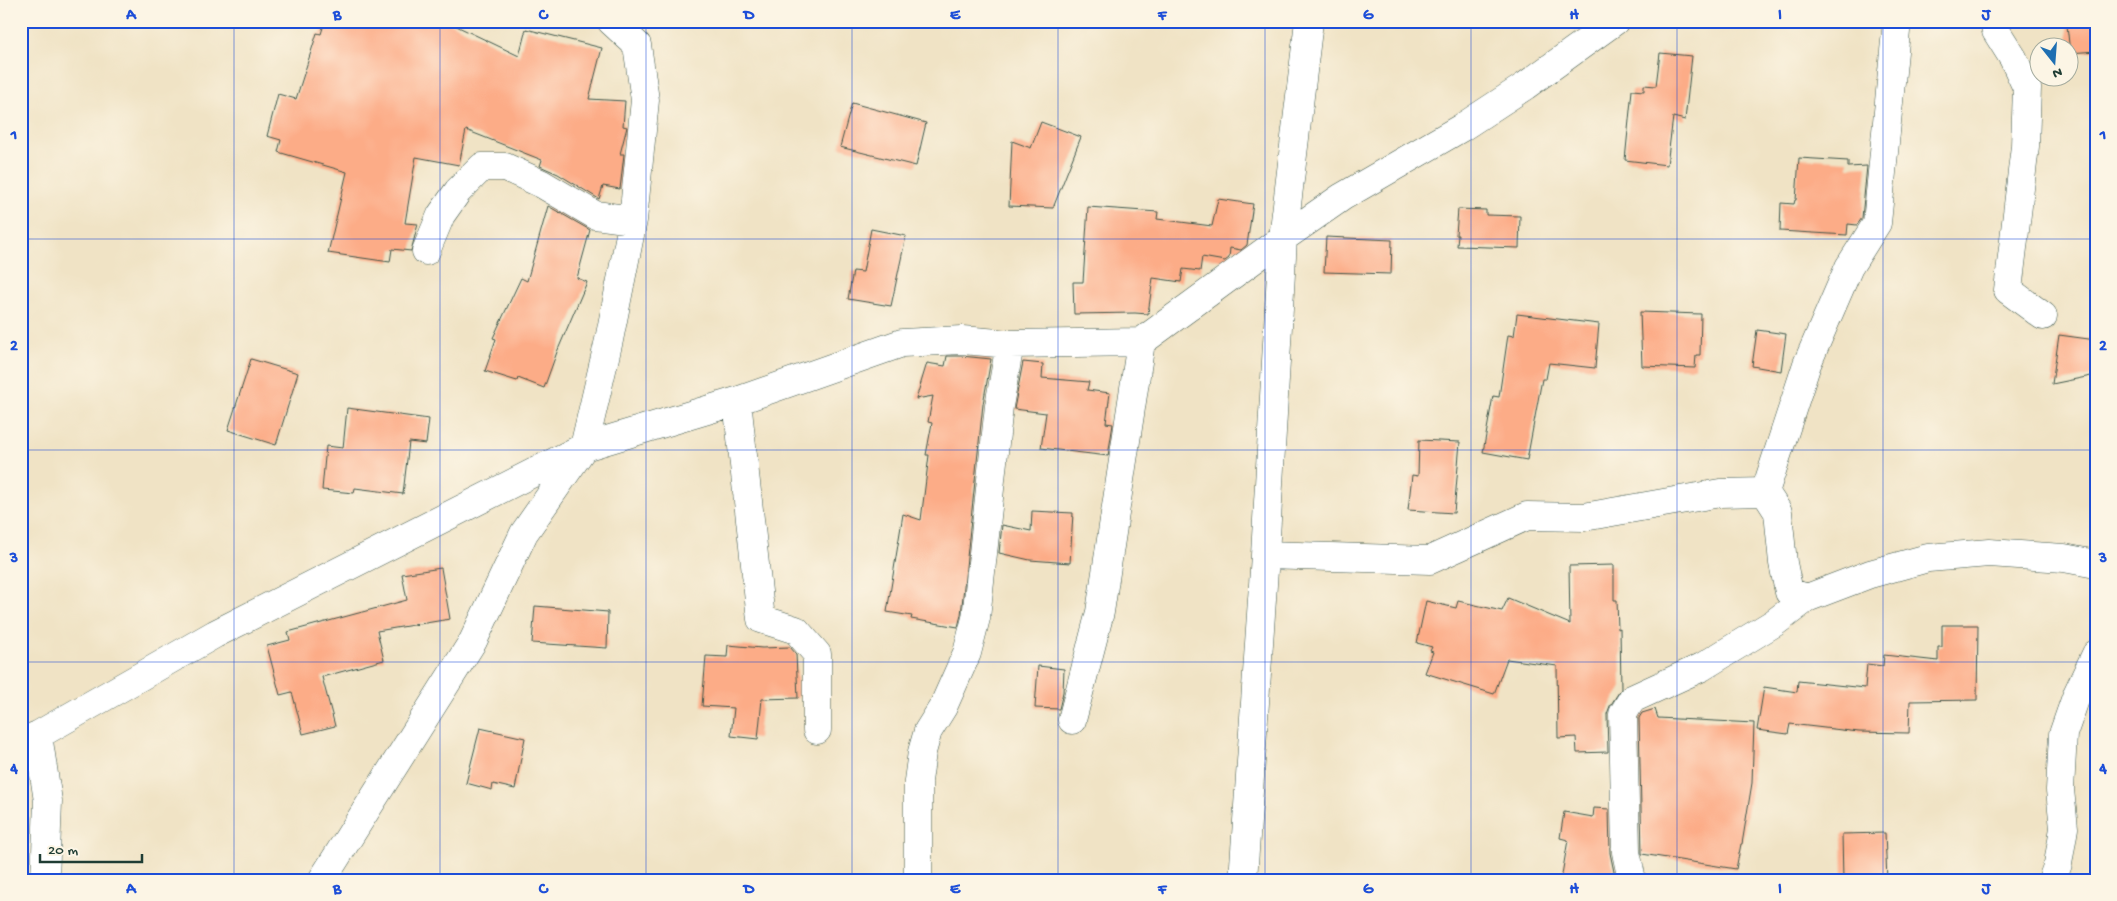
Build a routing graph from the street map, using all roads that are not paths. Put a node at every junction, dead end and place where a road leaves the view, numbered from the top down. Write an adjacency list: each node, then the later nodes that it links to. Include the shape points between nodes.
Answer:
1 (611, 21): 6 (street, via 638,46 645,100)
2 (1308, 21): 7 (street)
3 (1615, 21): 7 (street, via 1461,128 1342,197)
4 (1897, 21): 14 (street, via 1877,223 1849,267 1807,364)
5 (1995, 21): 9 (street, via 1996,31 2027,88 2025,146 2008,290)
6 (633, 220): 8 (street, via 595,215 505,167 482,167 458,191 442,215); 13 (street)
7 (1283, 238): 10 (street); 15 (street)
8 (426, 251)
9 (2044, 316)
10 (1141, 342): 11 (street); 19 (street, via 1100,612)
11 (1010, 344): 12 (street, via 962,340 902,343); 24 (street, via 999,406 976,618 967,653 943,707 928,731 922,752 918,781)
12 (737, 401): 13 (street); 20 (street, via 761,619 796,630 817,654)
13 (584, 447): 21 (street, via 215,634); 23 (street, via 524,533 473,641)
14 (1765, 492): 15 (street, via 1720,493 1584,517 1527,516 1430,560); 17 (street, via 1778,512 1789,592)
15 (1265, 555): 25 (street)
16 (2096, 564): 17 (street, via 2064,558 1988,553 1928,558 1870,574)
17 (1807, 598): 26 (street, via 1774,623 1702,667 1632,699 1623,714 1626,852)
18 (2096, 654): 27 (street, via 2063,734 2060,790 2064,828)
19 (1072, 720)
20 (817, 730)
21 (30, 739): 22 (street, via 48,801)
22 (45, 880)
23 (322, 880)
24 (918, 880)
25 (1243, 880)
26 (1632, 880)
27 (2052, 880)

